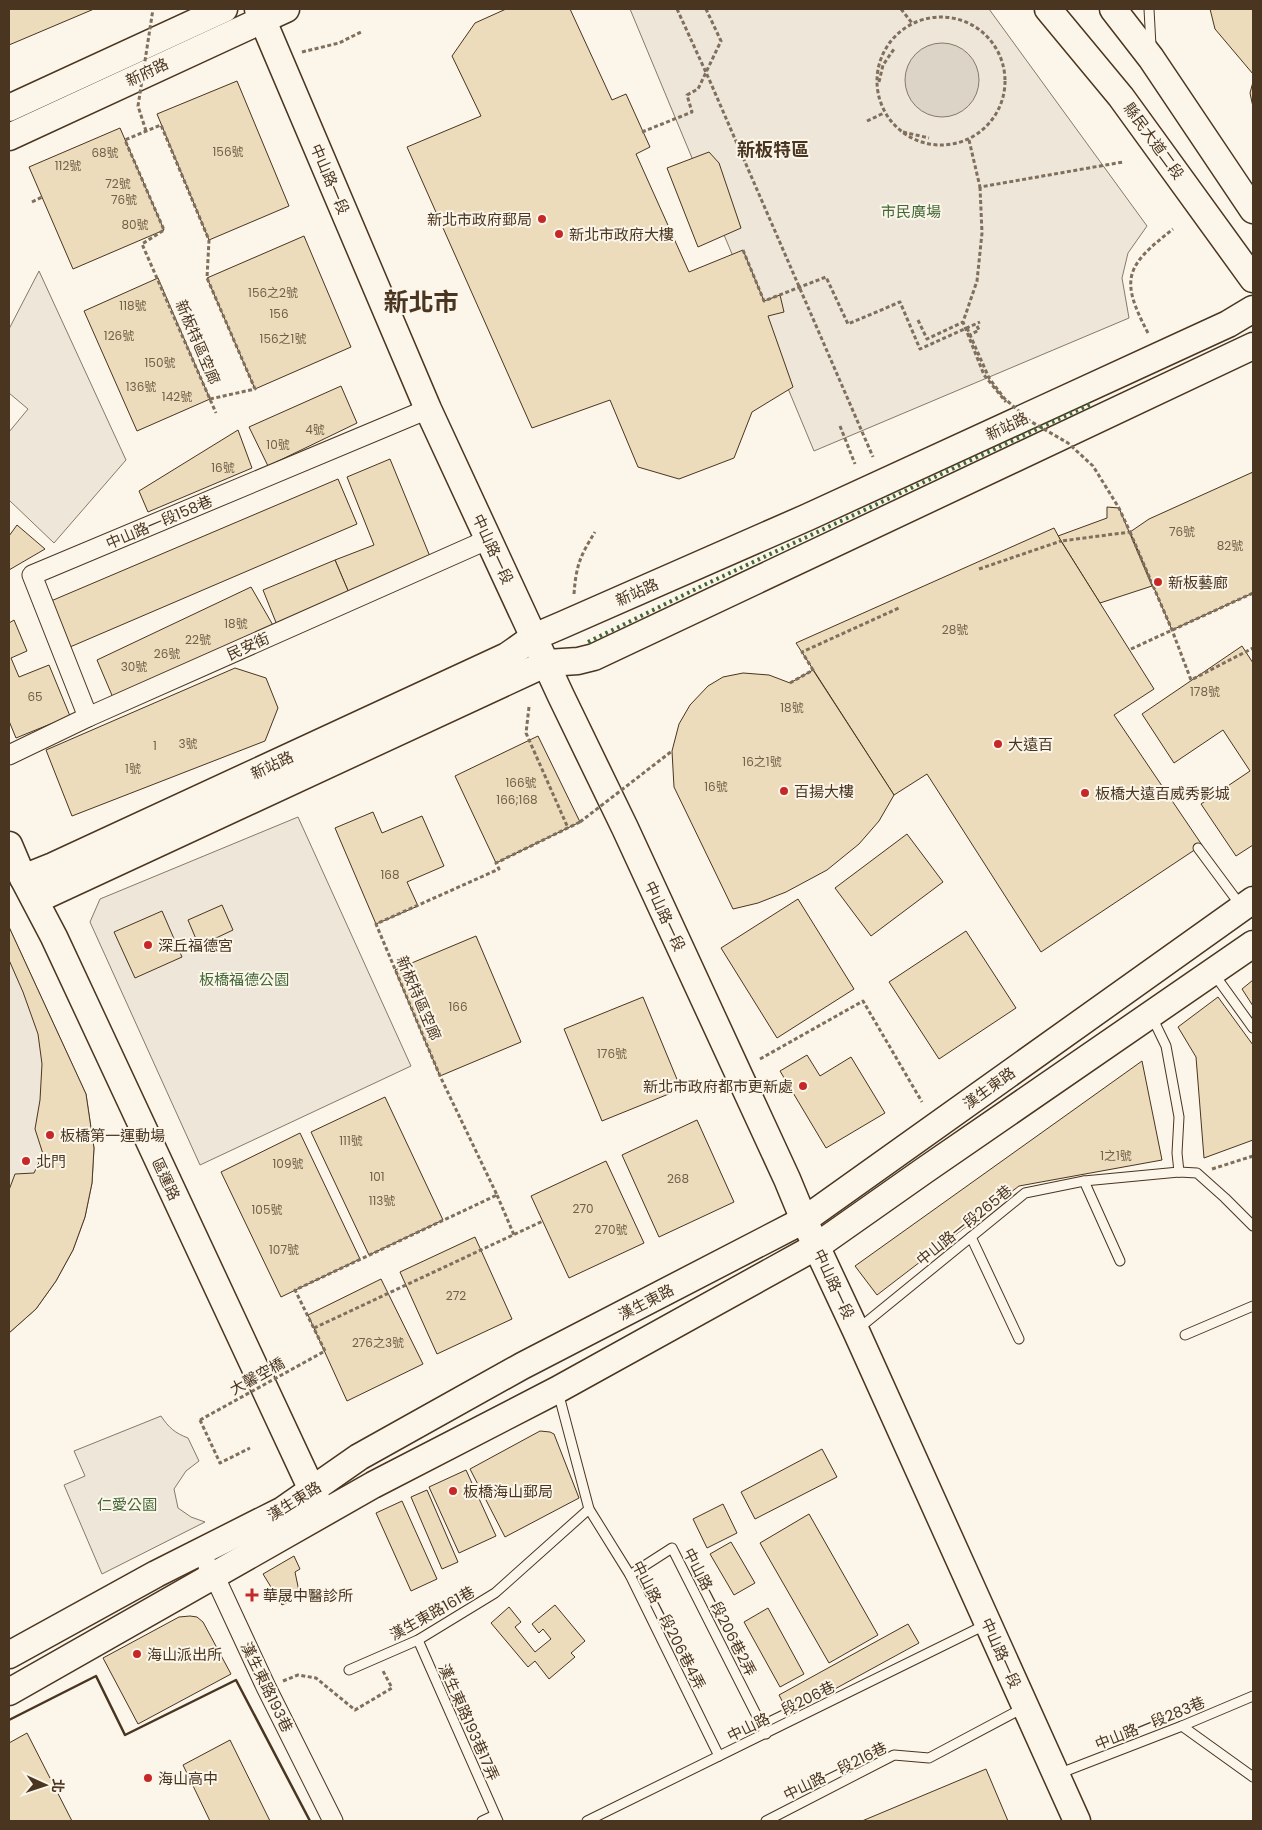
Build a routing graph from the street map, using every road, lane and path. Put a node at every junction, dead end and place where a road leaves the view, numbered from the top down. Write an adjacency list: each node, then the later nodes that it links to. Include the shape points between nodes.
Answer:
1 (153, 9): 21 (path, bridge, via 138,106)
2 (224, 9): 17 (street, 新府路)
3 (286, 9): 10 (street, 新府路)
4 (677, 9): 46 (path)
5 (706, 9): 22 (path, bridge, via 720,41 698,88 687,95 692,112)
6 (901, 9): 11 (path)
7 (1048, 9): 33 (street, 縣民大道二段, via 1121,97)
8 (1113, 9): 15 (street)
9 (1149, 9): 15 (lane)
10 (260, 14): 23 (street, 新府路); 43 (street, 中山路一段)
11 (912, 23): 16 (path, via 895,35 883,52 876,72); 25 (path, via 932,17 952,17 971,24 987,36 999,53 1004,72 1004,92 998,112)
12 (363, 31): 14 (path, via 339,42)
13 (894, 49): 16 (path, via 883,65)
14 (302, 52)
15 (1151, 58): 30 (street)
16 (877, 93): 18 (path)
17 (9, 108)
18 (884, 113): 19 (path); 20 (path)
19 (868, 121)
20 (898, 129): 24 (path); 25 (path, via 912,139 931,145)
21 (146, 131): 41 (path, 新板特區空廊, via 125,140 164,230 142,244); 41 (path, 新板特區空廊, via 162,124 209,240 207,278 255,389)
22 (642, 132)
23 (9, 137)
24 (929, 138)
25 (969, 140): 27 (path)
26 (1123, 162): 27 (path)
27 (980, 187): 36 (path, via 982,233 977,280)
28 (42, 197): 29 (path)
29 (32, 202)
30 (1253, 210)
31 (1173, 229): 38 (path, via 1147,250 1132,275 1133,303)
32 (743, 250): 37 (path, bridge, via 764,301 826,277 848,324 900,302 920,349)
33 (1253, 279)
34 (1253, 308): 56 (street, 新站路, via 1228,324 808,517)
35 (918, 320): 36 (path, via 927,339)
36 (963, 322): 39 (path)
37 (967, 328): 39 (path, bridge, via 978,323 979,330); 49 (path, bridge, via 988,378 1004,398 1030,421 1068,443 1093,466)
38 (1148, 333)
39 (968, 336): 42 (path, via 984,375)
40 (1253, 346): 59 (street, 新站路, via 594,657)
41 (210, 399): 44 (path)
42 (1007, 403)
43 (428, 409): 50 (street, 中山路一段); 62 (street, 中山路一段158巷, via 32,576)
44 (216, 413)
45 (840, 426): 47 (path)
46 (873, 457)
47 (855, 464)
48 (595, 532): 53 (path, via 576,571)
49 (1130, 532): 51 (path, bridge, via 1061,541); 55 (path)
50 (488, 539): 56 (street, 中山路一段); 62 (street, 民安街)
51 (979, 569)
52 (1253, 593): 55 (path)
53 (574, 598)
54 (899, 608): 60 (path, via 802,652 813,670)
55 (1172, 630): 57 (path, via 1191,680); 58 (path)
56 (534, 637): 59 (street, 中山路一段); 68 (street, 新站路, via 507,656)
57 (1253, 648)
58 (1130, 649)
59 (547, 662): 69 (street, 新站路); 82 (street, 中山路一段)
60 (790, 683)
61 (529, 706): 65 (path, via 526,733)
62 (88, 717): 64 (street, 民安街)
63 (672, 751): 65 (path, 新板特區空廊, bridge)
64 (9, 755)
65 (568, 828): 81 (path, 新板特區空廊, via 496,863 500,869 376,924 440,1076)
66 (9, 845): 68 (street, 區運路)
67 (1198, 848): 70 (lane)
68 (23, 878): 69 (street, 區運路)
69 (36, 900): 96 (street, 區運路)
70 (1248, 904): 82 (street, 漢生東路)
71 (1253, 944): 72 (street, 漢生東路)
72 (1212, 972): 73 (street, 漢生東路); 74 (lane)
73 (1150, 1014): 78 (lane, via 1168,1055 1179,1117); 87 (street, 漢生東路)
74 (1253, 1028)
75 (760, 1059): 76 (path, via 863,1001)
76 (922, 1102)
77 (1253, 1156): 79 (path)
78 (1179, 1172): 79 (lane, 中山路一段265巷); 80 (lane, 中山路一段265巷)
79 (1197, 1173): 84 (lane)
80 (1084, 1181): 86 (lane, 中山路一段265巷, via 1025,1193); 88 (lane)
81 (497, 1195): 85 (path); 90 (path, via 295,1290)
82 (804, 1220): 87 (street, 中山路一段); 96 (street, 漢生東路, via 522,1366 359,1456)
83 (543, 1221): 85 (path)
84 (1253, 1226)
85 (514, 1235): 90 (path)
86 (971, 1237): 91 (lane, 中山路一段265巷); 93 (lane)
87 (817, 1246): 91 (street, 中山路一段); 94 (street, 漢生東路)
88 (1120, 1261)
89 (1253, 1306): 92 (lane)
90 (314, 1328): 95 (path, 大馨空橋, bridge, via 325,1351 200,1420 220,1463)
91 (856, 1331): 102 (street, 中山路一段)
92 (1185, 1334)
93 (1019, 1338)
94 (557, 1390): 97 (lane, 中山路一段206巷4弄); 98 (street, 漢生東路)
95 (250, 1448)
96 (311, 1491): 98 (street, 區運路); 99 (street, 漢生東路, via 283,1510)
97 (589, 1509): 101 (lane, 中山路一段206巷4弄); 103 (lane, 漢生東路161巷, via 495,1593)
98 (323, 1514): 100 (street, 漢生東路)
99 (199, 1553): 100 (street, 漢生東路193巷); 104 (street, 漢生東路)
100 (214, 1575): 107 (street, 漢生東路193巷); 108 (street, 漢生東路)
101 (630, 1575): 112 (lane, 中山路一段206巷2弄, via 672,1548); 113 (lane, 中山路一段206巷4弄)
102 (988, 1624): 110 (street, 中山路一段); 112 (lane, 中山路一段206巷)
103 (418, 1640): 105 (lane, 漢生東路161巷); 116 (lane, 漢生東路193巷17弄)
104 (9, 1655)
105 (376, 1657): 106 (lane, 漢生東路161巷); 107 (path, via 392,1688 354,1710 316,1678 298,1675)
106 (349, 1670)
107 (266, 1687): 117 (street, 漢生東路193巷)
108 (9, 1692)
109 (1253, 1696): 111 (lane, 中山路一段283巷)
110 (1025, 1707): 114 (street, 中山路一段); 120 (lane, 中山路一段216巷, via 929,1758 894,1755)
111 (1182, 1726): 114 (lane, 中山路一段283巷); 115 (lane)
112 (766, 1734): 113 (lane, 中山路一段206巷)
113 (719, 1756): 119 (lane, 中山路一段206巷)
114 (1056, 1775): 121 (street, 中山路一段)
115 (1253, 1777)
116 (496, 1818): 118 (lane, 漢生東路193巷17弄)
117 (333, 1821)
118 (482, 1821)
119 (587, 1821)
120 (766, 1821)
121 (1077, 1821)

